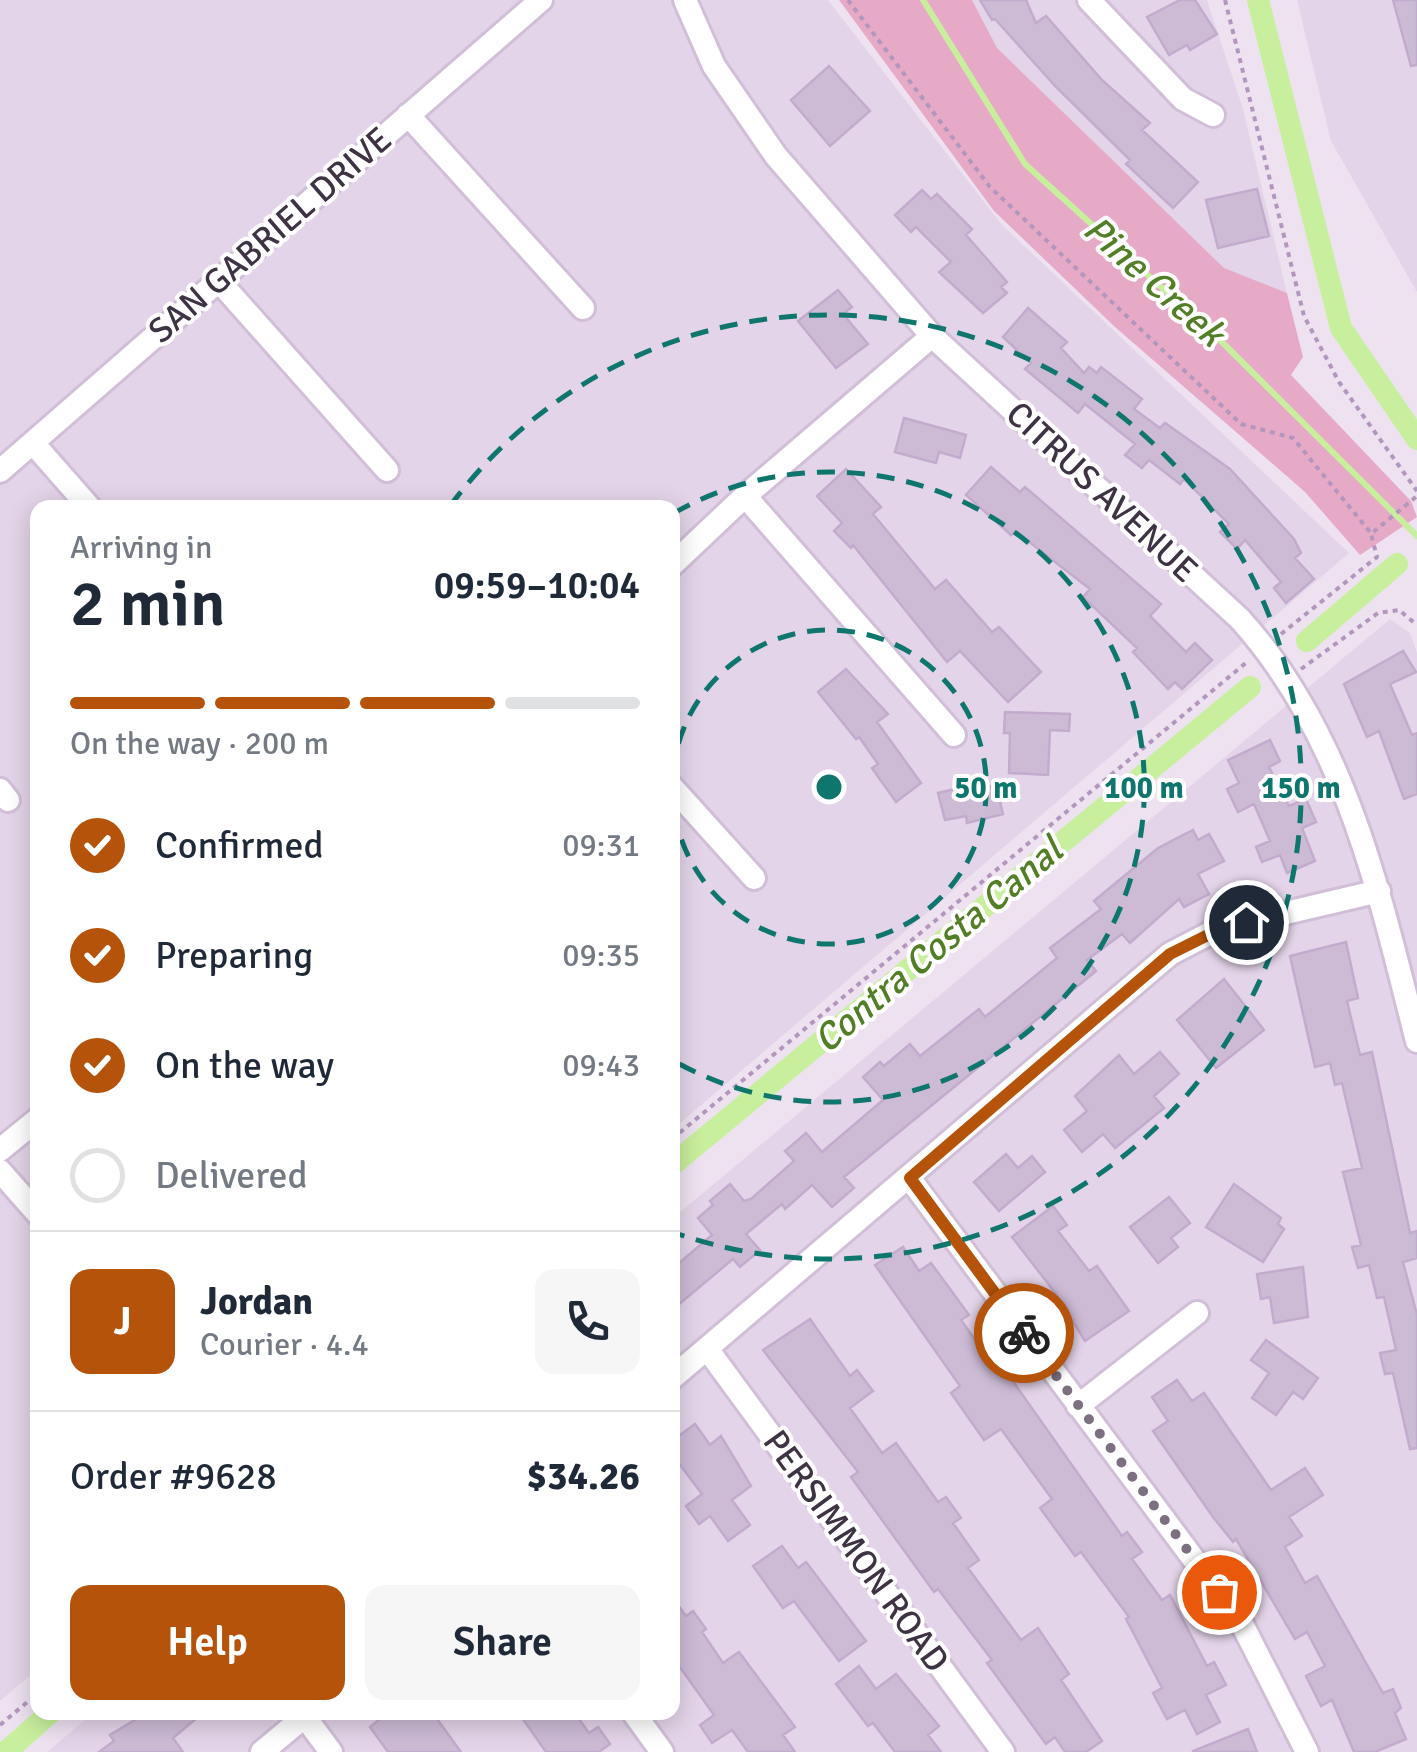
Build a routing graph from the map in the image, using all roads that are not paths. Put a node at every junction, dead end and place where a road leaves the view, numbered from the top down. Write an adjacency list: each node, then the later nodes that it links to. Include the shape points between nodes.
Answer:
1 (541, 0): 4 (street, SAN GABRIEL DRIVE)
2 (685, 0): 8 (street, CITRUS AVENUE, via 714,66 776,156)
3 (1088, 0): 5 (street, via 1182,99)
4 (408, 115): 6 (street, SAN GABRIEL DRIVE); 7 (street)
5 (1213, 115)
6 (218, 280): 9 (street, SAN GABRIEL DRIVE); 10 (street)
7 (583, 308)
8 (932, 336): 12 (street); 18 (street, CITRUS AVENUE, via 1264,648 1344,785)
9 (32, 443): 11 (street, SAN GABRIEL DRIVE); 13 (street)
10 (387, 470)
11 (0, 471)
12 (745, 496): 14 (street); 15 (street)
13 (83, 500)
14 (680, 558)
15 (954, 735)
16 (680, 796): 17 (street)
17 (754, 878)
18 (1379, 891): 19 (street, CITRUS AVENUE); 23 (street, via 1218,930 1170,954)
19 (1417, 1041)
20 (30, 1126): 21 (street)
21 (0, 1150)
22 (0, 1171): 24 (street)
23 (910, 1178): 26 (street); 28 (street)
24 (30, 1205)
25 (1197, 1313): 28 (street)
26 (708, 1350): 27 (street); 35 (street, PERSIMMON ROAD)
27 (680, 1372)
28 (1078, 1406): 36 (street, via 1242,1624)
29 (302, 1720): 32 (street)
30 (311, 1720): 33 (street)
31 (639, 1720): 34 (street)
32 (262, 1752)
33 (331, 1752)
34 (662, 1752)
35 (1004, 1752)
36 (1307, 1752)

